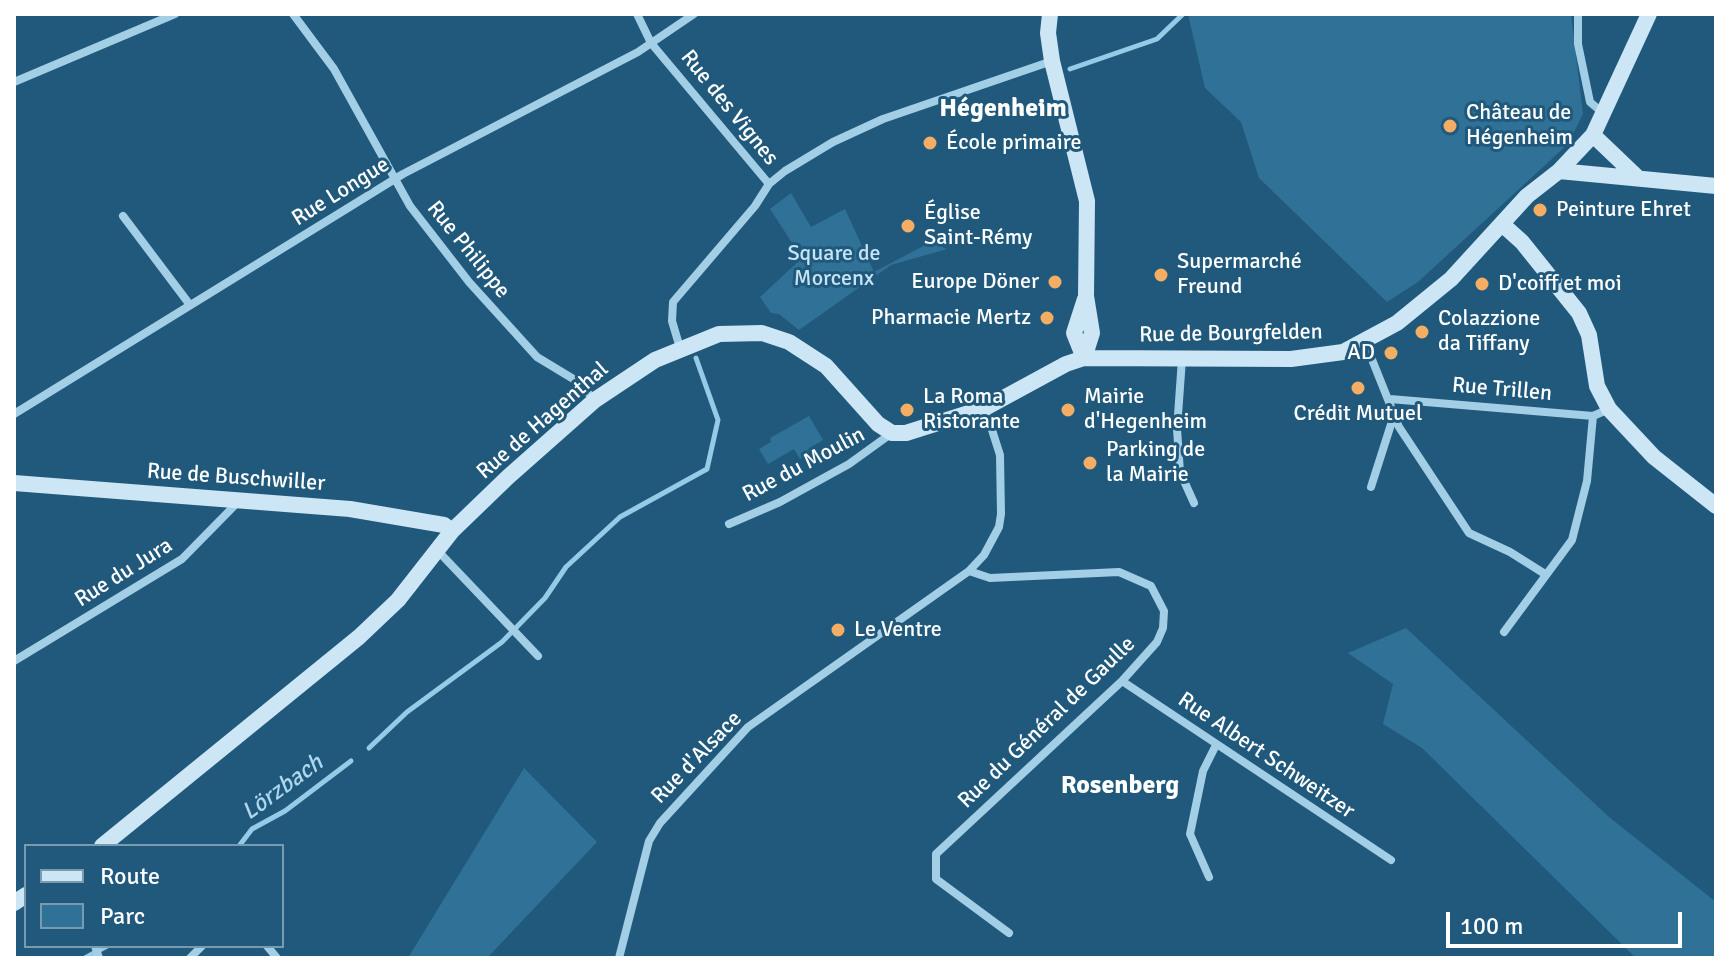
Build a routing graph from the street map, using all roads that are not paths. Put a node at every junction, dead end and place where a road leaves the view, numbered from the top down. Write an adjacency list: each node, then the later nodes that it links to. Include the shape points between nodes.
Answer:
1 (175, 14): 10 (street)
2 (293, 14): 15 (street, Rue Philippe, via 334,69)
3 (637, 14): 8 (street, Rue des Vignes)
4 (694, 14): 8 (street, Rue Longue)
5 (1050, 14): 9 (main road)
6 (1578, 14): 11 (street, via 1578,44 1590,102)
7 (1649, 14): 11 (main road, Rue de Bourgfelden)
8 (651, 43): 15 (street, Rue Longue); 16 (street, Rue des Vignes)
9 (1052, 61): 16 (street, via 883,119 833,142); 23 (main road, via 1088,214 1086,296 1092,333)
10 (14, 82)
11 (1604, 114): 12 (main road, Rue de Bourgfelden)
12 (1593, 135): 13 (main road, Rue de Bourgfelden); 14 (main road)
13 (1559, 171): 14 (main road); 19 (main road, Rue de Bourgfelden)
14 (1636, 176): 17 (main road)
15 (397, 178): 20 (street, Rue Longue); 26 (street, Rue Philippe, via 410,206 505,325 537,357 575,380)
16 (769, 184): 22 (street, via 673,302)
17 (1716, 186)
18 (123, 216): 20 (street)
19 (1502, 224): 21 (main road, Rue de Bourgfelden, via 1442,286); 28 (main road, via 1579,313 1589,335 1597,386)
20 (190, 305): 29 (street, Rue Longue)
21 (1365, 342): 24 (main road, Rue de Bourgfelden, via 1303,359); 25 (street)
22 (680, 348): 26 (main road, Rue de Hagenthal); 32 (main road, Rue de Hagenthal, via 737,331 789,342 826,366)
23 (1084, 358): 24 (main road, Rue de Bourgfelden); 27 (main road)
24 (1182, 358): 36 (street, via 1180,472)
25 (1390, 399): 30 (street); 31 (street, Rue Trillen)
26 (595, 400): 39 (main road, Rue de Hagenthal)
27 (985, 408): 32 (main road, via 921,431); 41 (street, Rue d'Alsace, via 1000,455 1001,514 984,555)
28 (1609, 409): 31 (street, Rue Trillen); 37 (main road, via 1654,457)
29 (14, 414)
30 (1394, 414): 34 (street); 42 (street, via 1469,533)
31 (1593, 416): 42 (street, via 1576,531)
32 (892, 433): 38 (street, Rue du Moulin, via 849,464)
33 (14, 483): 35 (main road, Rue de Buschwiller)
34 (1371, 487)
35 (240, 500): 39 (main road, Rue de Buschwiller, via 350,509 444,525); 45 (street, Rue du Jura, via 182,559)
36 (1194, 503)
37 (1716, 506)
38 (729, 524)
39 (452, 531): 40 (main road, Rue de Hagenthal)
40 (437, 550): 44 (street); 48 (main road, Rue de Hagenthal, via 367,630)
41 (969, 571): 46 (street, Rue du Général de Gaulle, via 990,578 1119,572 1151,586 1164,611 1163,628); 52 (street, Rue d'Alsace, via 748,727 660,823 649,841)
42 (1545, 574): 43 (street)
43 (1504, 632)
44 (538, 656)
45 (14, 661)
46 (1122, 681): 47 (street, Rue Albert Schweitzer); 51 (street, Rue du Général de Gaulle, via 936,854 936,879)
47 (1215, 747): 49 (street, Rue Albert Schweitzer); 50 (street, via 1203,771 1190,834)
48 (104, 844)
49 (1391, 860)
50 (1209, 877)
51 (1009, 933)
52 (619, 958)

